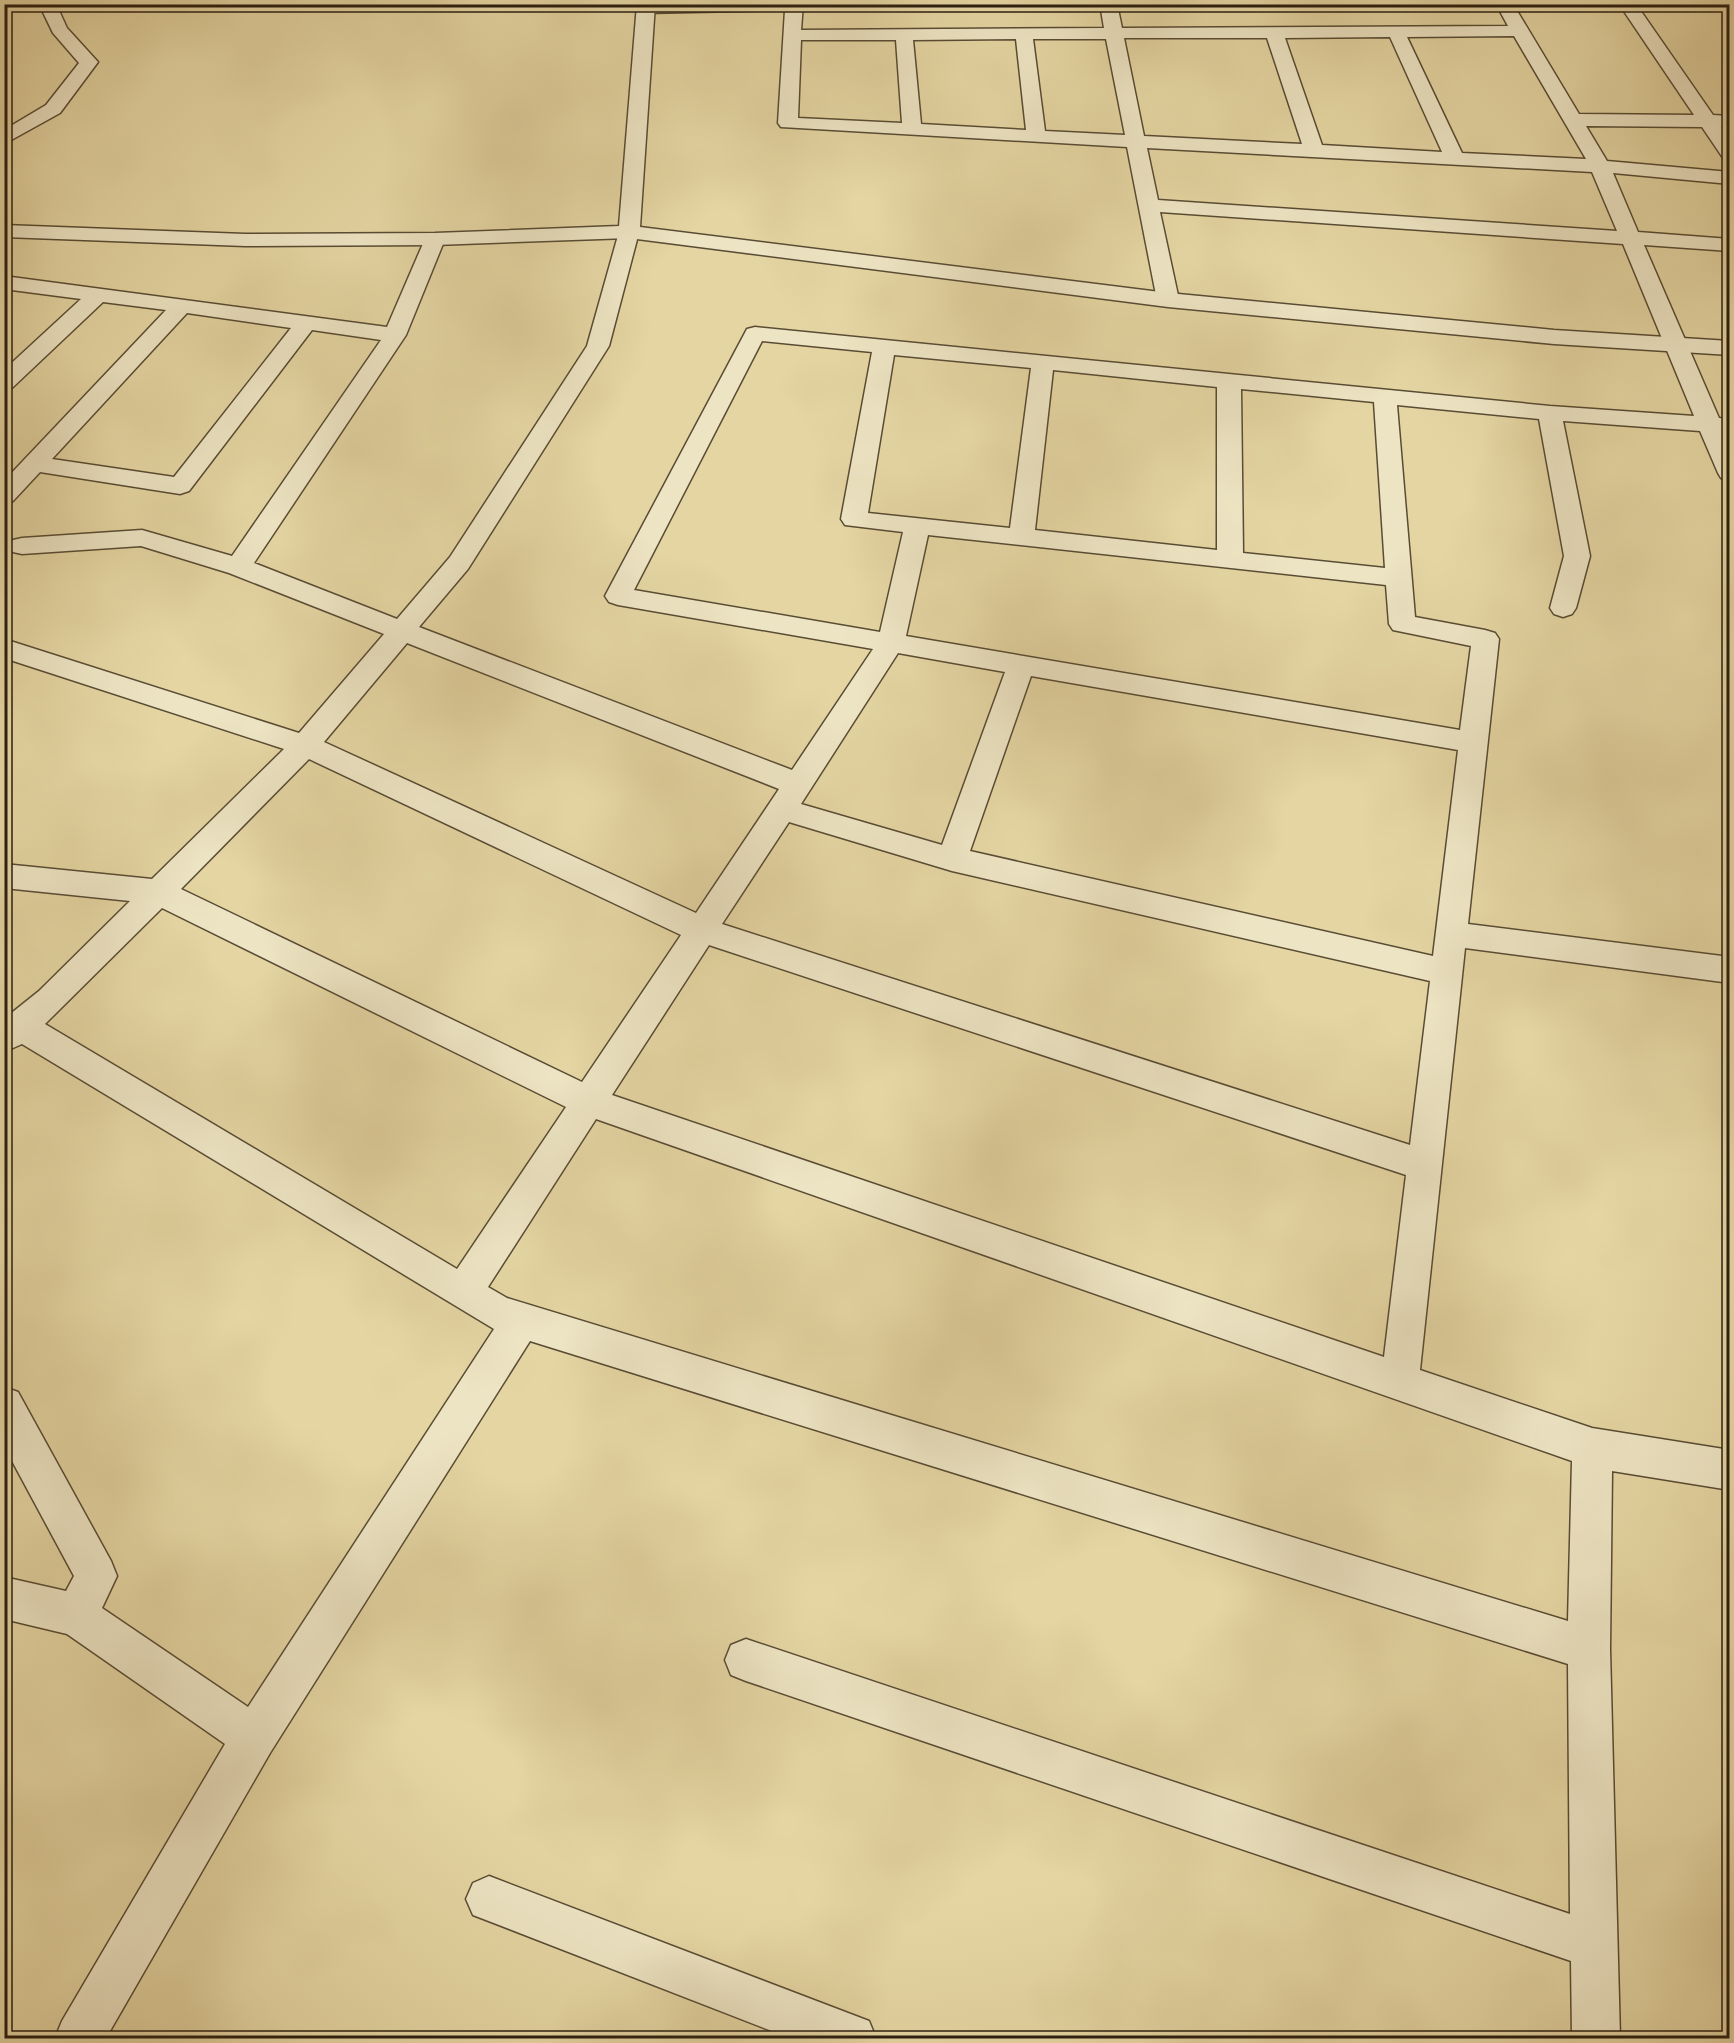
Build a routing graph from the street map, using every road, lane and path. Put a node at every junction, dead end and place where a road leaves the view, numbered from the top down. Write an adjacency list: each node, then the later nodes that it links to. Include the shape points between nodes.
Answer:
1 (47, 4): 21 (street, via 64,38 89,62 53,109)
2 (1108, 4): 12 (street)
3 (1504, 4): 8 (street)
4 (1627, 4): 17 (street)
5 (794, 5): 6 (street); 15 (street)
6 (645, 6): 30 (street)
7 (1350, 14): 10 (street)
8 (1520, 31): 11 (street); 16 (street)
9 (1274, 32): 10 (street); 12 (street); 23 (street)
10 (1358, 32): 11 (street)
11 (1396, 32): 25 (street)
12 (1114, 33): 14 (street); 22 (street)
13 (904, 34): 14 (street); 15 (street); 19 (street)
14 (1024, 34): 20 (street)
15 (793, 35): 19 (street, via 788,123)
16 (1573, 120): 17 (street); 26 (street)
17 (1707, 120): 18 (street); 24 (street)
18 (1730, 121)
19 (912, 130): 20 (street)
20 (1036, 136): 22 (street)
21 (4, 138)
22 (1136, 141): 23 (street); 28 (street)
23 (1314, 151): 25 (street)
24 (1730, 154)
25 (1455, 158): 26 (street)
26 (1600, 166): 27 (street); 31 (street)
27 (1730, 178)
28 (1149, 205): 31 (street); 36 (street)
29 (4, 231): 32 (street, via 245,240)
30 (629, 232): 32 (street); 36 (street); 59 (street, via 597,346 459,563)
31 (1631, 236): 33 (street); 40 (street)
32 (435, 239): 39 (street)
33 (1730, 245)
34 (4, 282): 35 (street)
35 (98, 295): 37 (street); 45 (street)
36 (1168, 300): 40 (street, via 1554,337)
37 (182, 306): 38 (street); 49 (street)
38 (306, 323): 39 (street); 49 (street, via 180,486)
39 (395, 335): 56 (street)
40 (1674, 343): 42 (street); 48 (street)
41 (884, 347): 43 (street); 52 (street, via 854,519); 60 (street, via 755,334 618,596)
42 (1730, 348)
43 (1043, 362): 44 (street); 53 (street)
44 (1229, 381): 46 (street); 55 (street)
45 (4, 383)
46 (1385, 396): 47 (street); 57 (street)
47 (1550, 413): 48 (street); 58 (street, via 1577,556)
48 (1719, 425): 50 (street)
49 (34, 464): 51 (street)
50 (1730, 473)
51 (4, 496)
52 (917, 526): 53 (street); 60 (street)
53 (1021, 537): 55 (street)
54 (22, 546): 56 (street, via 142,538)
55 (1230, 560): 57 (street)
56 (238, 567): 59 (street)
57 (1398, 578): 63 (street, via 1402,624 1485,639)
58 (1563, 608)
59 (403, 629): 64 (street); 65 (street)
60 (891, 643): 62 (street); 65 (street)
61 (4, 648): 64 (street)
62 (1021, 665): 63 (street); 66 (street)
63 (1473, 742): 70 (street)
64 (305, 745): 68 (street); 69 (street)
65 (789, 797): 66 (street); 69 (street)
66 (952, 859): 72 (street)
67 (4, 876): 68 (street)
68 (158, 892): 73 (street, via 51,1000); 74 (street)
69 (701, 930): 74 (street); 75 (street)
70 (1451, 934): 71 (street); 72 (street)
71 (1730, 970)
72 (1446, 972): 75 (street)
73 (12, 1032): 76 (street)
74 (588, 1101): 76 (street); 78 (street)
75 (1424, 1165): 78 (street)
76 (463, 1292): 77 (street, via 498,1313)
77 (522, 1320): 84 (street); 86 (street)
78 (1400, 1381): 80 (street)
79 (4, 1406): 83 (street, via 96,1576)
80 (1593, 1448): 81 (street); 84 (street)
81 (1730, 1470)
82 (4, 1598): 83 (street)
83 (76, 1615): 86 (street)
84 (1589, 1649): 88 (street)
85 (746, 1660): 88 (street)
86 (254, 1737): 89 (street)
87 (489, 1899): 90 (street)
88 (1595, 1946): 91 (street)
89 (79, 2038)
90 (852, 2038)
91 (1596, 2038)

